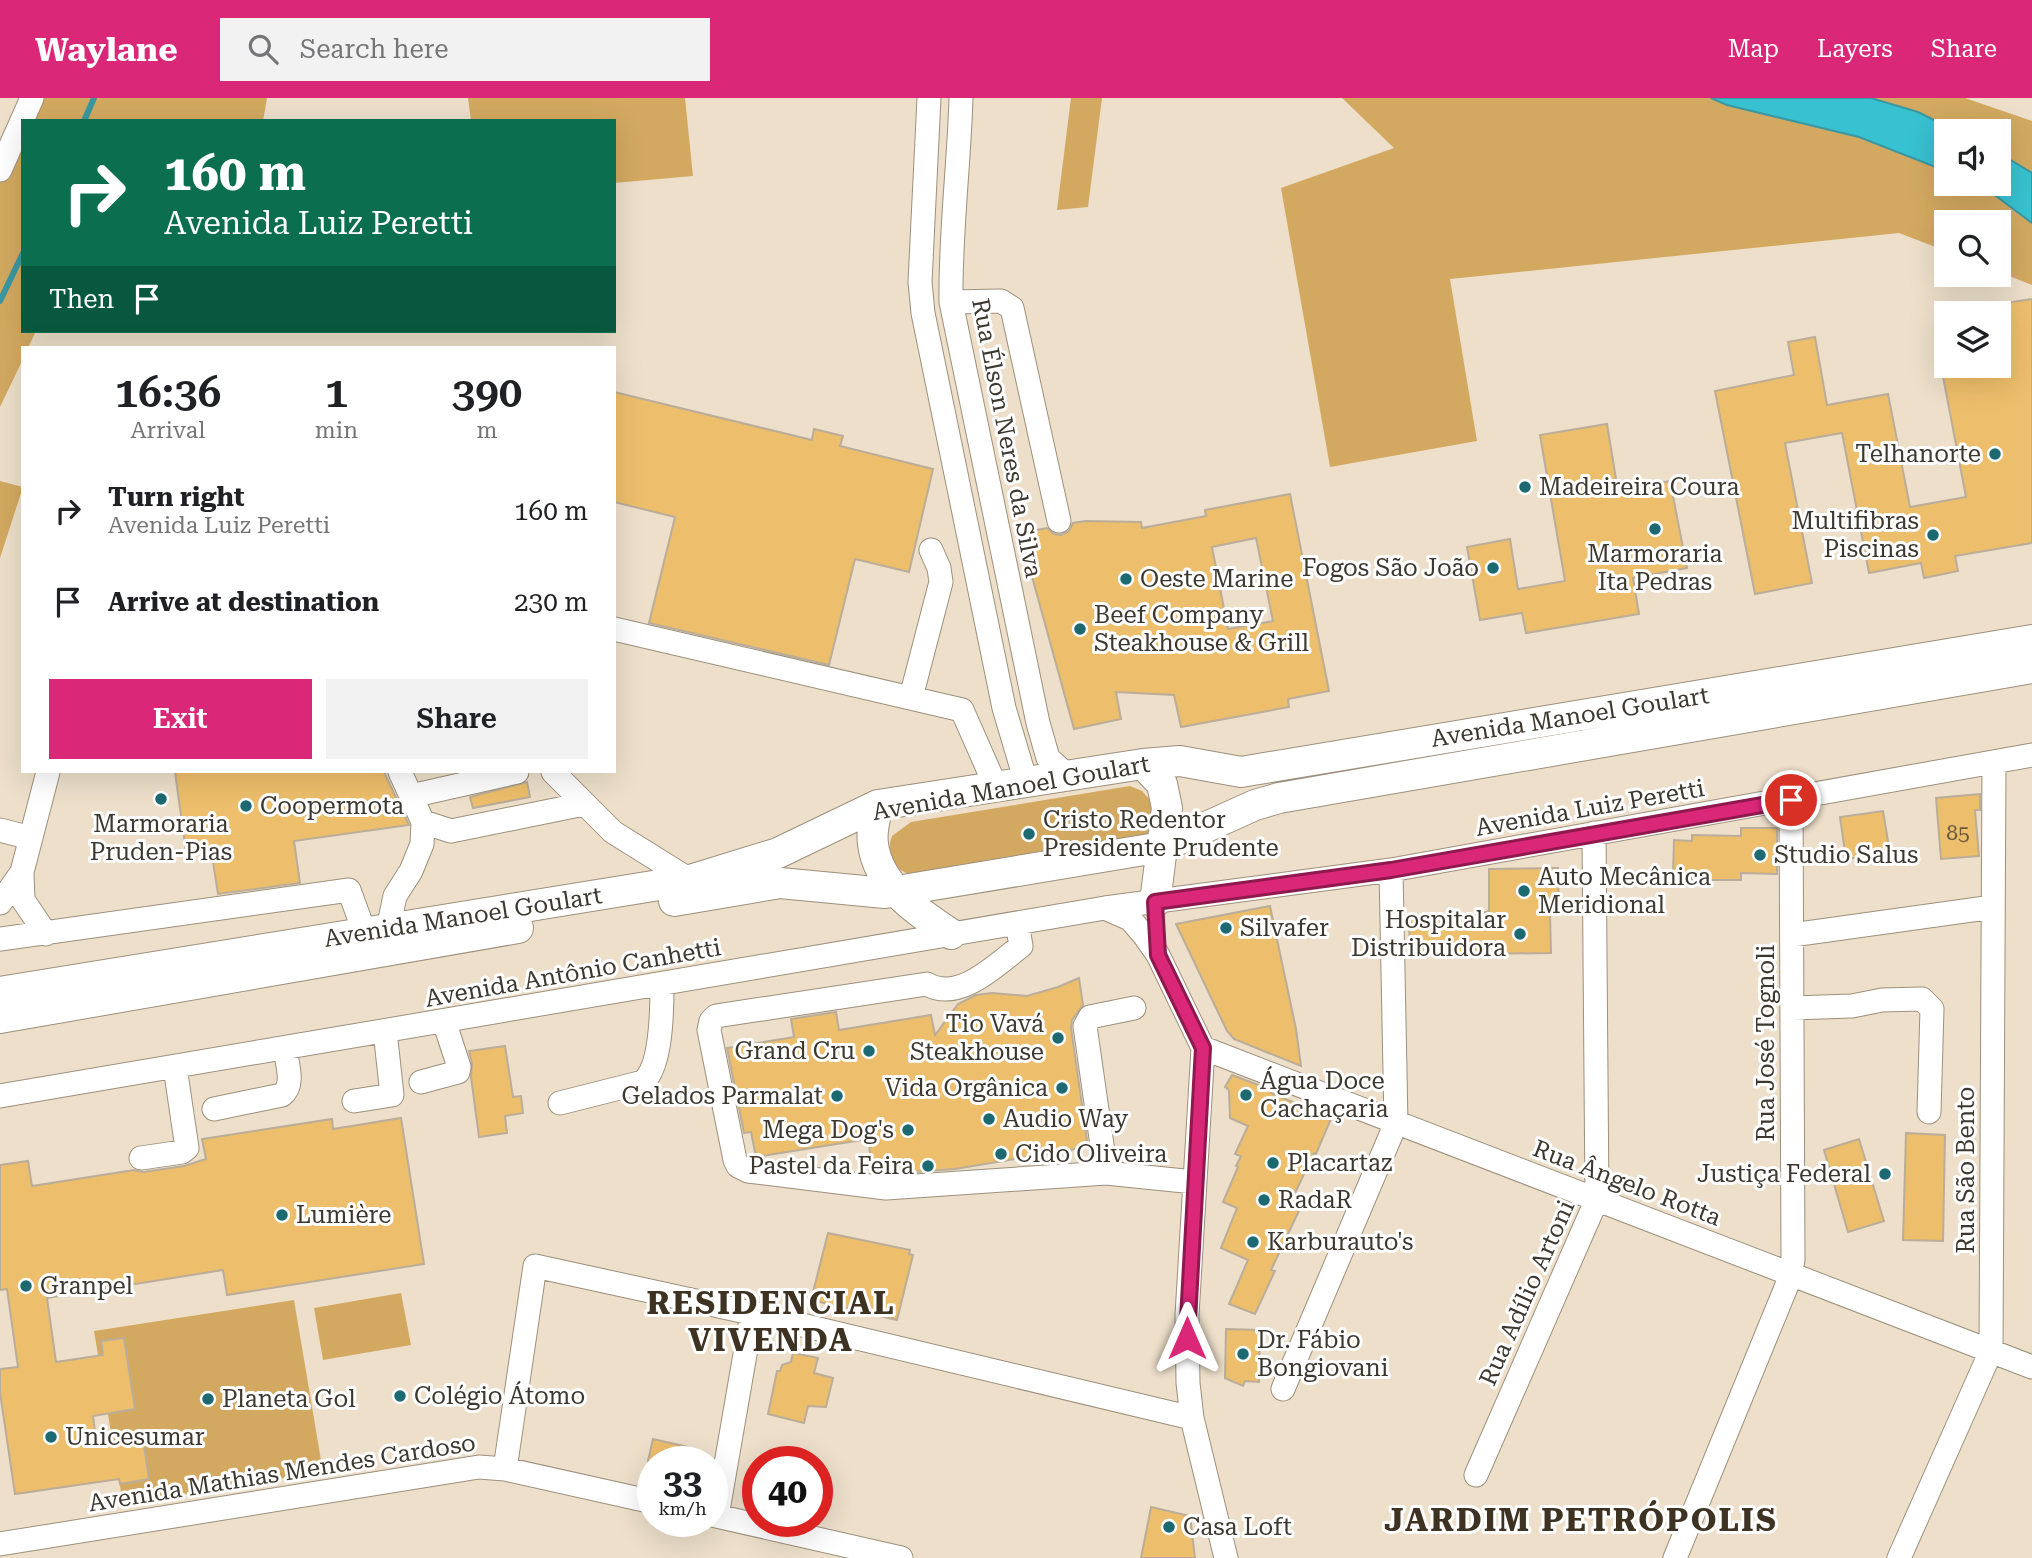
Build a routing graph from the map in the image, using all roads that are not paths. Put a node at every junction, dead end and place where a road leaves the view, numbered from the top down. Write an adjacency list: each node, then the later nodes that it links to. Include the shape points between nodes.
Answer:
1 (32, 98): 4 (street)
2 (929, 98): 11 (street, via 920,282 923,313)
3 (961, 98): 7 (street, Rua Élson Neres da Silva)
4 (23, 119)
5 (21, 123): 6 (street)
6 (0, 170)
7 (951, 302): 8 (street, via 1001,301 1012,308); 10 (street, Rua Élson Neres da Silva)
8 (1059, 521)
9 (931, 550): 15 (street, via 941,582)
10 (1005, 560): 11 (street); 23 (street, Rua Élson Neres da Silva, via 1044,746 1048,758)
11 (975, 565): 24 (street, via 1004,708)
12 (616, 629): 15 (street)
13 (2032, 640): 18 (main road, Avenida Manoel Goulart, via 1241,772 1180,761)
14 (2032, 667): 34 (main road, Avenida Manoel Goulart, via 1279,797)
15 (911, 697): 25 (street, via 962,710)
16 (2032, 755): 17 (street, Avenida Luiz Peretti)
17 (1994, 763): 27 (street, Avenida Luiz Peretti); 41 (street, Rua São Bento)
18 (1143, 764): 23 (main road, Avenida Manoel Goulart); 34 (main road, via 1162,784 1167,829)
19 (48, 773): 33 (street)
20 (400, 773): 26 (street)
21 (513, 773): 26 (street)
22 (554, 773): 28 (street)
23 (1068, 776): 24 (main road, Avenida Manoel Goulart)
24 (1026, 782): 25 (main road, Avenida Manoel Goulart)
25 (996, 787): 29 (main road, Avenida Manoel Goulart)
26 (411, 796): 30 (street)
27 (1791, 800): 32 (street, Avenida Luiz Peretti); 47 (street, Rua José Tognoli)
28 (584, 804): 30 (street, via 451,831); 37 (street, via 613,832)
29 (878, 805): 37 (main road, Avenida Manoel Goulart, via 778,853); 38 (main road, via 872,842)
30 (423, 822): 44 (street, via 422,844 411,871)
31 (0, 830): 33 (street)
32 (1594, 833): 35 (street, Avenida Luiz Peretti); 70 (street, Rua Adílio Artoni)
33 (31, 838): 36 (street)
34 (1162, 847): 38 (main road, Avenida Manoel Goulart); 39 (main road)
35 (1391, 870): 39 (street, Avenida Luiz Peretti); 66 (street)
36 (22, 872): 40 (street); 45 (street, via 23,900)
37 (690, 880): 44 (main road, Avenida Manoel Goulart)
38 (895, 892): 46 (main road); 54 (main road, Avenida Manoel Goulart, via 780,883)
39 (1155, 902): 42 (street, Avenida Antônio Canhetti); 49 (street)
40 (0, 904)
41 (1993, 907): 47 (street); 73 (street, Rua São Bento)
42 (1105, 908): 43 (street, Avenida Antônio Canhetti); 49 (street, via 1130,919)
43 (1017, 923): 46 (street, Avenida Antônio Canhetti); 68 (street, via 1021,946 970,984 942,990 927,984 716,1016 709,1030 735,1160 748,1171 886,1188)
44 (377, 931): 45 (street, via 349,890); 51 (main road, Avenida Manoel Goulart)
45 (46, 934): 48 (street)
46 (951, 934): 50 (street, Avenida Antônio Canhetti)
47 (1792, 935): 53 (street, Rua José Tognoli)
48 (0, 939)
49 (1158, 955): 57 (street)
50 (662, 984): 55 (street, Avenida Antônio Canhetti); 63 (street, via 659,1037 649,1077)
51 (0, 992)
52 (1134, 1008): 68 (street, via 1090,1017 1085,1026)
53 (1792, 1008): 65 (street, via 1852,1006 1882,999 1928,1003 1932,1009); 71 (street, Rua José Tognoli)
54 (0, 1018)
55 (444, 1021): 56 (street, Avenida Antônio Canhetti); 60 (street, via 458,1072)
56 (386, 1031): 58 (street, Avenida Antônio Canhetti); 62 (street, via 392,1095)
57 (1203, 1048): 66 (street, Rua Ângelo Rotta); 69 (street)
58 (285, 1049): 59 (street, Avenida Antônio Canhetti); 64 (street, via 290,1085 282,1095)
59 (175, 1067): 61 (street, Avenida Antônio Canhetti); 67 (street, via 187,1148)
60 (421, 1082)
61 (0, 1096)
62 (354, 1101)
63 (560, 1103)
64 (214, 1109)
65 (1929, 1112)
66 (1396, 1123): 70 (street, Rua Ângelo Rotta); 75 (street)
67 (141, 1158)
68 (1106, 1173): 69 (street)
69 (1194, 1182): 76 (street, via 1187,1315)
70 (1597, 1199): 71 (street, Rua Ângelo Rotta); 79 (street, Rua Adílio Artoni)
71 (1791, 1274): 73 (street, Rua Ângelo Rotta); 85 (street, Rua José Tognoli)
72 (752, 1314): 76 (street); 77 (street); 78 (street, via 535,1266)
73 (1991, 1351): 74 (street, Rua Ângelo Rotta); 86 (street, Rua São Bento)
74 (2032, 1367)
75 (1283, 1390)
76 (1192, 1418): 84 (street)
77 (727, 1446)
78 (505, 1469): 80 (street, Avenida Mathias Mendes Cardoso); 82 (street, Avenida Mathias Mendes Cardoso, via 479,1467)
79 (1476, 1475)
80 (637, 1498)
81 (728, 1518): 83 (street)
82 (0, 1544)
83 (901, 1558)
84 (1226, 1558)
85 (1675, 1558)
86 (1899, 1558)

